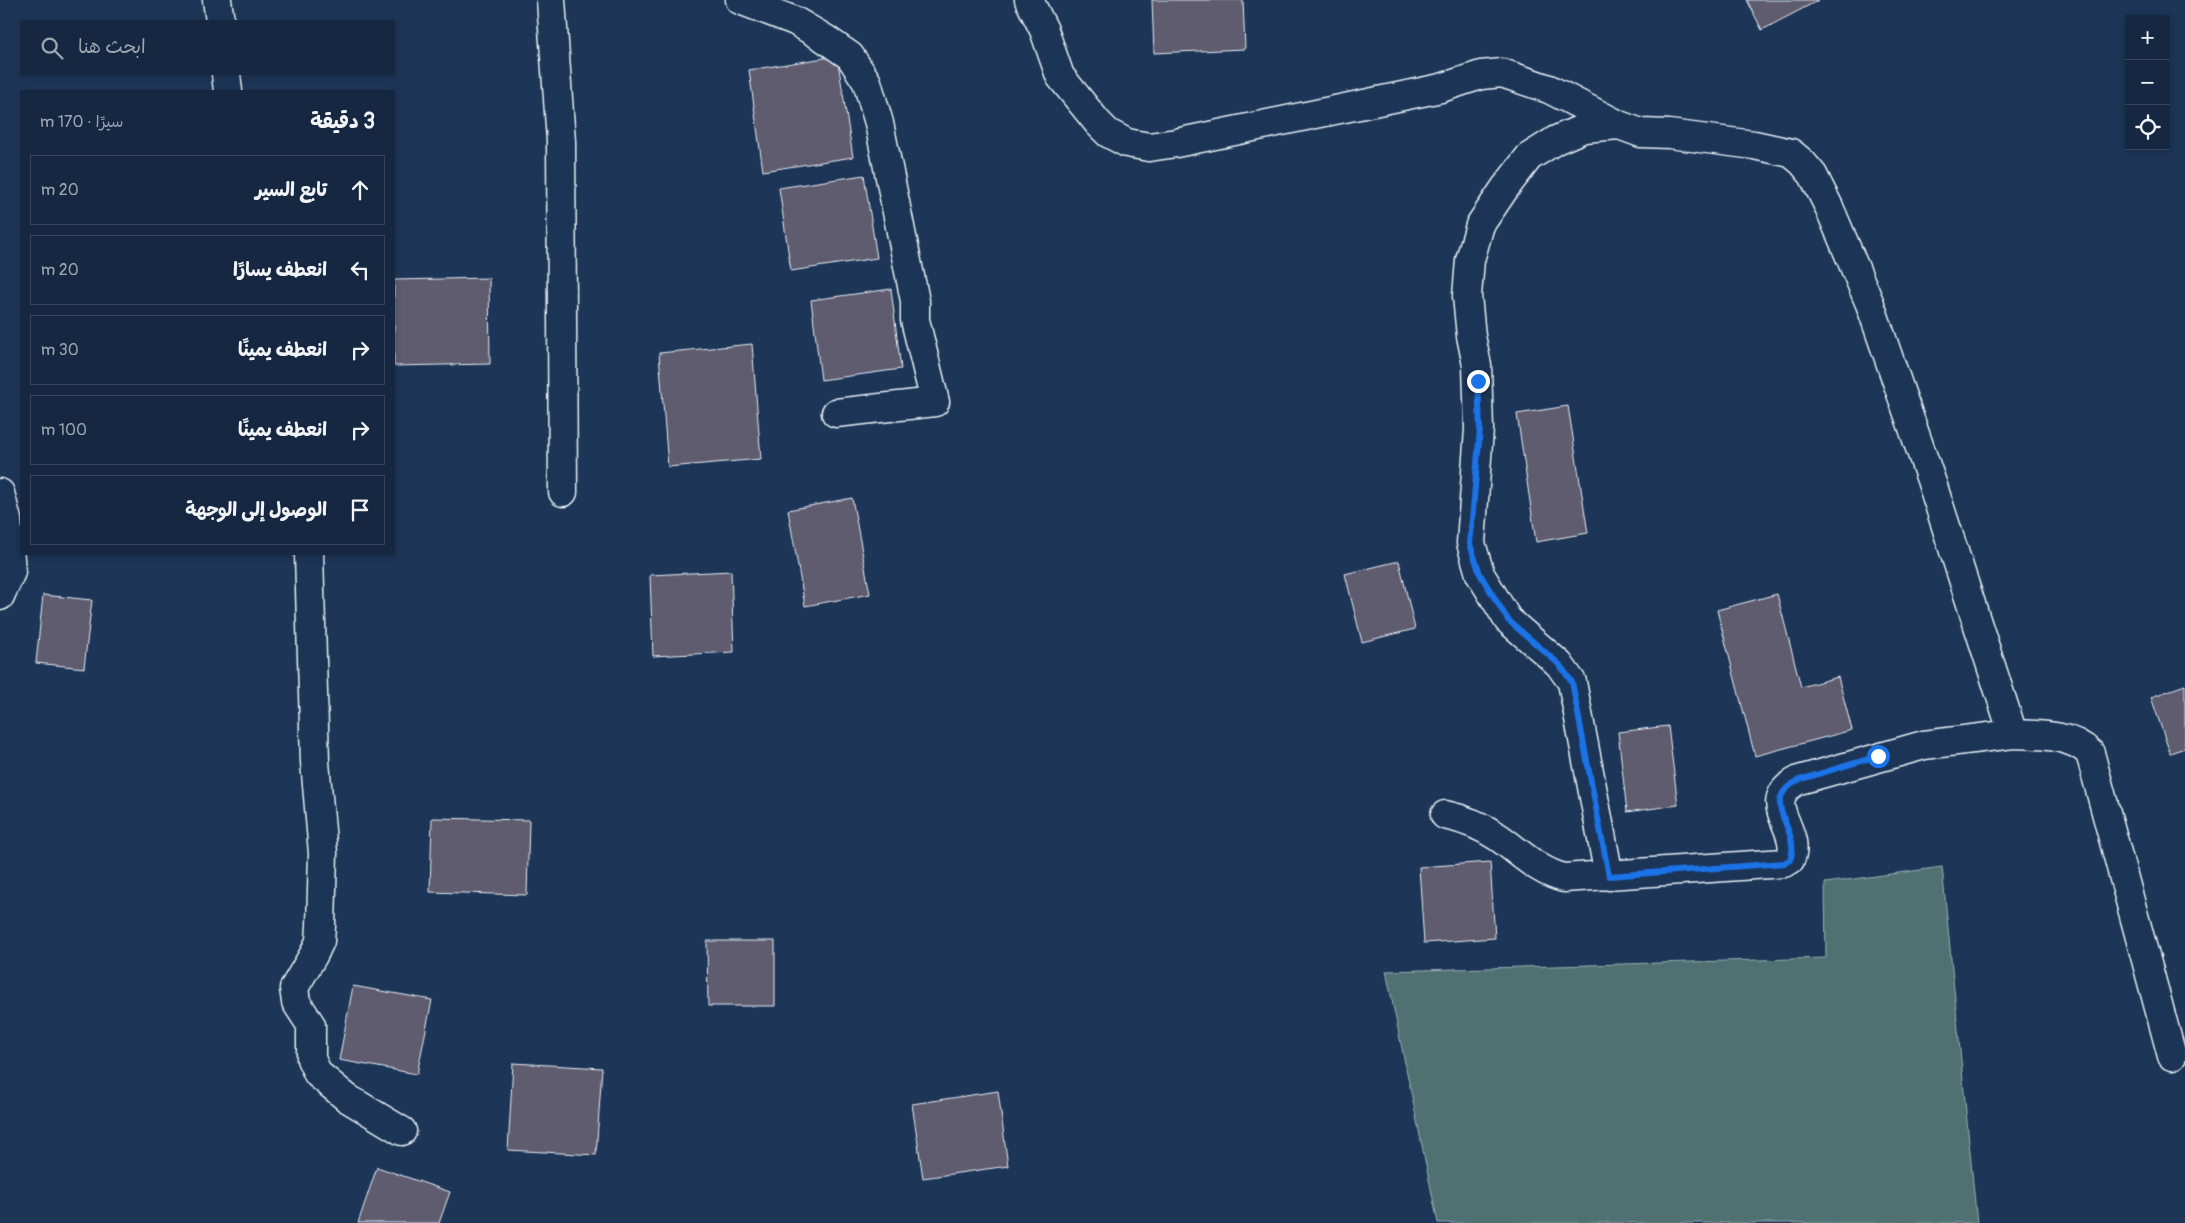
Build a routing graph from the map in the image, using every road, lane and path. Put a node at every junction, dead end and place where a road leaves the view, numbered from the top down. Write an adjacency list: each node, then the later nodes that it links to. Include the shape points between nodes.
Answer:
1 (217, 0): 5 (street)
2 (551, 0): 10 (street, via 561,141)
3 (740, 0): 9 (street, via 795,21 850,56 867,82 879,123 915,301 915,320 935,402)
4 (1029, 0): 8 (street, via 1044,30 1060,76 1098,123 1108,133 1127,142 1149,147 1502,73 1549,89)
5 (220, 20)
6 (226, 75): 7 (street)
7 (228, 90)
8 (1619, 125): 14 (street, via 1641,133 1668,134 1791,153 1813,175 1830,207 1870,304); 16 (street, via 1584,128 1556,140 1530,157 1480,225 1470,260 1467,296 1477,365 1480,429 1470,544 1480,574 1508,620 1559,664 1572,682)
9 (836, 413)
10 (564, 492)
11 (0, 493): 13 (street, via 7,520 11,572)
12 (309, 555): 18 (street, via 316,762 323,853 321,926 320,941 294,988 296,1002 311,1024 311,1059 318,1074 347,1098)
13 (0, 596)
14 (2013, 734): 16 (street, via 1924,745 1878,756 1789,785 1779,802 1793,850 1790,860 1784,863); 17 (street, via 2071,740 2090,754)
15 (1445, 815): 16 (street, via 1481,827 1552,875 1564,878)
16 (1609, 876)
17 (2172, 1056)
18 (402, 1131)

